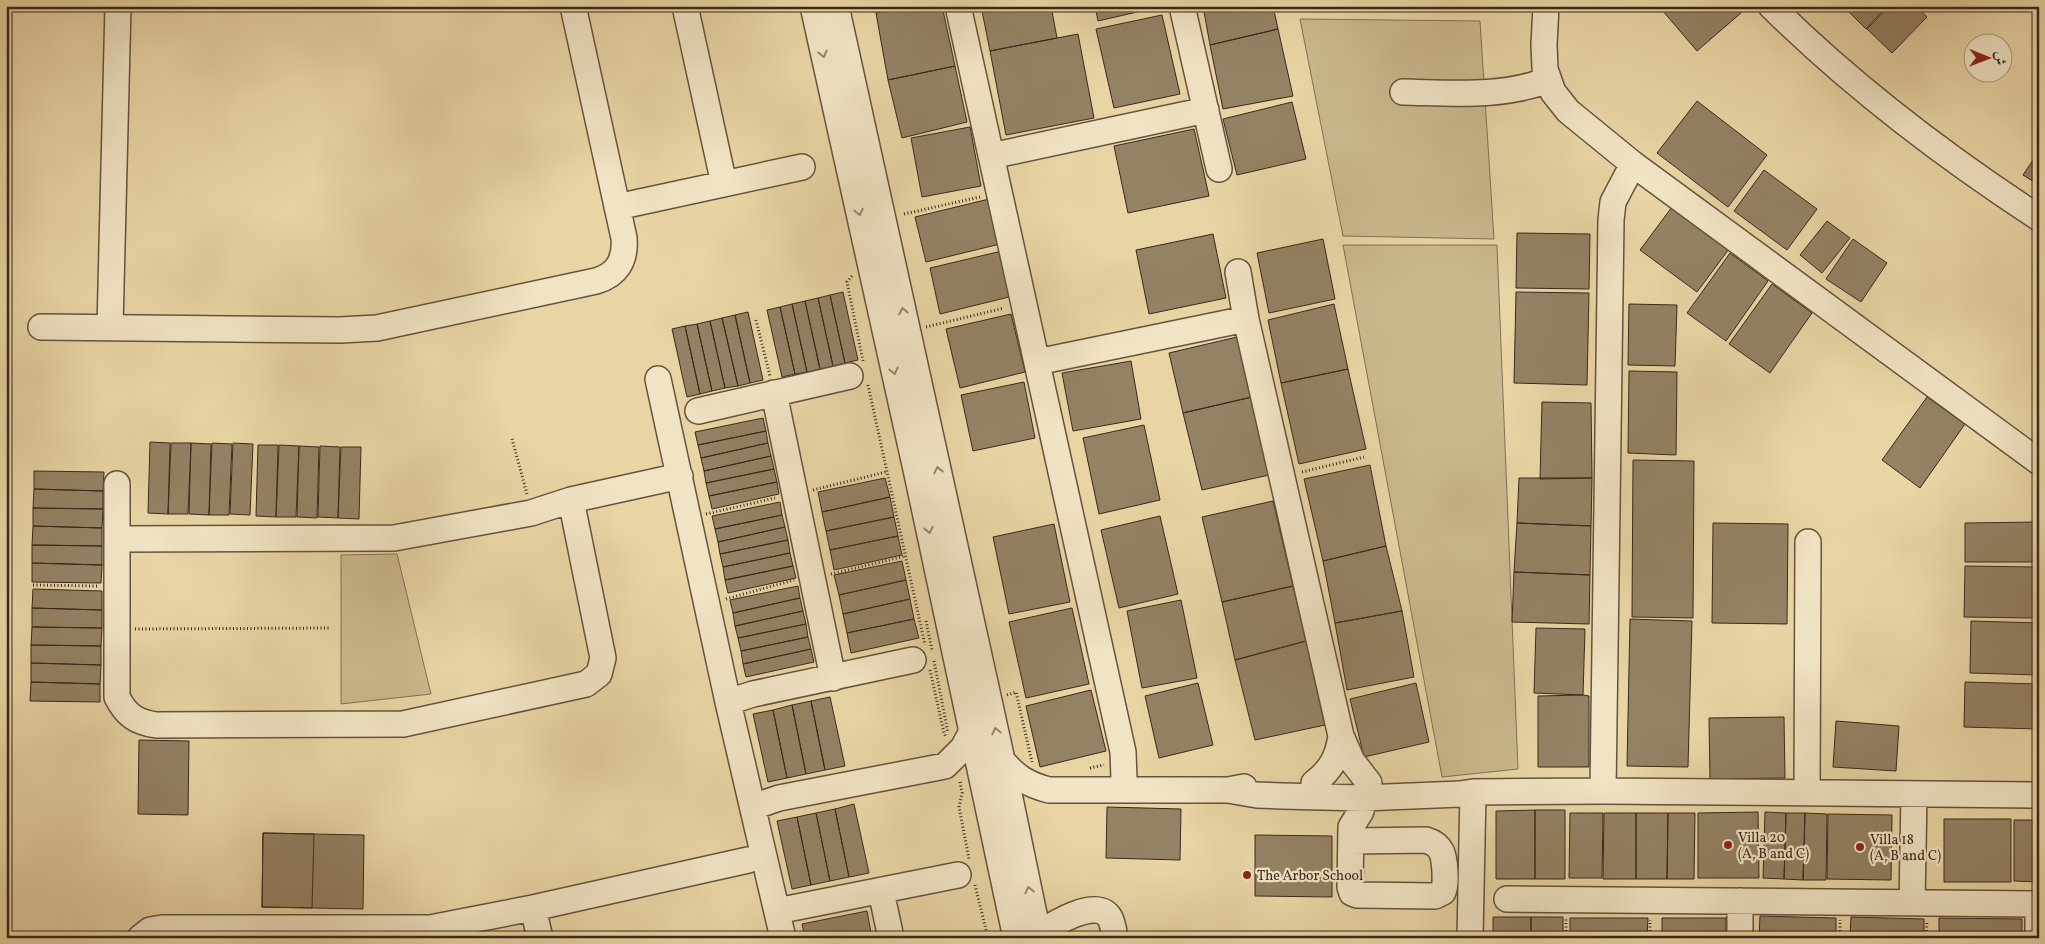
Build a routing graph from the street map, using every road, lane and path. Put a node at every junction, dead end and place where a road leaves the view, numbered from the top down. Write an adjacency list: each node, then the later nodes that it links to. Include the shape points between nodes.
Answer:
1 (118, 6): 28 (street)
2 (573, 6): 19 (street)
3 (685, 6): 17 (street)
4 (813, 6): 22 (street, one-way to 22)
5 (836, 6): 59 (street, one-way to 5)
6 (958, 6): 13 (street)
7 (1182, 6): 12 (street)
8 (1546, 6): 10 (street, via 1543,57)
9 (1771, 6): 21 (street, via 1908,125)
10 (1548, 80): 11 (street, via 1501,93); 14 (street, via 1568,111)
11 (1403, 92)
12 (1206, 110): 13 (street); 16 (street)
13 (991, 156): 18 (street)
14 (1633, 164): 37 (street); 67 (street, via 1613,202 1611,220)
15 (802, 167): 17 (street)
16 (1218, 169)
17 (724, 184): 19 (street)
18 (1000, 192): 20 (path); 24 (street)
19 (617, 207): 28 (street, via 624,254 617,269 596,282 368,329)
20 (904, 214)
21 (2039, 218)
22 (868, 255): 31 (path, via 847,282); 56 (street, one-way to 56)
23 (1238, 272): 25 (street)
24 (1024, 304): 29 (path); 30 (street)
25 (1246, 319): 30 (street); 39 (street)
26 (756, 320): 33 (path)
27 (41, 327): 28 (street)
28 (110, 327)
29 (926, 327)
30 (1037, 362): 58 (street)
31 (860, 375): 33 (street); 45 (path)
32 (658, 379): 38 (street)
33 (774, 393): 34 (street); 46 (street)
34 (698, 411)
35 (512, 439): 42 (path)
36 (1364, 457): 39 (path)
37 (2039, 462)
38 (680, 476): 41 (street); 55 (street)
39 (1282, 477): 57 (street)
40 (117, 484): 43 (street)
41 (571, 500): 42 (street); 51 (street, via 603,658 599,674 586,684 403,724 156,725 132,718 117,697)
42 (532, 513): 43 (street, via 382,539)
43 (117, 539): 48 (street)
44 (1808, 542): 69 (street)
45 (905, 556): 46 (path); 52 (path)
46 (812, 577): 49 (path); 53 (street)
47 (33, 585): 48 (path)
48 (117, 587): 51 (street)
49 (720, 601)
50 (329, 628): 51 (path)
51 (117, 629)
52 (922, 658): 53 (street); 60 (path)
53 (833, 678): 55 (street)
54 (1004, 696): 62 (path, via 1016,692)
55 (728, 702): 73 (street)
56 (972, 732): 60 (street); 64 (street)
57 (1342, 736): 63 (street, via 1334,763); 70 (street, via 1352,762)
58 (1123, 752): 61 (path, via 1110,753 1105,764); 65 (street)
59 (1002, 760): 62 (street, via 1026,782); 74 (street)
60 (954, 764): 64 (street); 73 (street, via 779,798); 77 (path, via 962,792 959,806)
61 (1083, 769)
62 (1042, 781): 65 (street); 74 (street)
63 (1314, 784): 66 (street); 70 (street)
64 (984, 789): 87 (street)
65 (1122, 790): 66 (street)
66 (1228, 790): 70 (street, via 1257,795)
67 (1603, 791): 68 (street); 69 (street)
68 (1473, 792): 70 (street, via 1452,788); 95 (street)
69 (1807, 792): 71 (street)
70 (1358, 793): 75 (street, via 1345,818)
71 (1914, 794): 72 (street); 81 (street)
72 (2039, 795)
73 (753, 807): 85 (street)
74 (1016, 833): 87 (street, one-way to 74)
75 (1351, 834)
76 (748, 860): 83 (street)
77 (967, 872): 78 (street); 92 (path)
78 (881, 891): 85 (street); 91 (street)
79 (1507, 899): 80 (street)
80 (1740, 901): 81 (street); 96 (street)
81 (1912, 903): 82 (street)
82 (2038, 904): 97 (street)
83 (534, 908): 86 (street, via 430,928); 89 (street)
84 (1092, 910): 87 (street, via 1069,916); 93 (street); 94 (street, via 1103,912 1110,918)
85 (777, 911): 90 (street)
86 (320, 933): 88 (street, via 162,928 150,930)
87 (1031, 936)
88 (140, 938)
89 (540, 938)
90 (782, 938)
91 (891, 938)
92 (988, 938)
93 (1098, 938)
94 (1115, 938)
95 (1470, 938)
96 (1740, 938)
97 (2038, 938)

